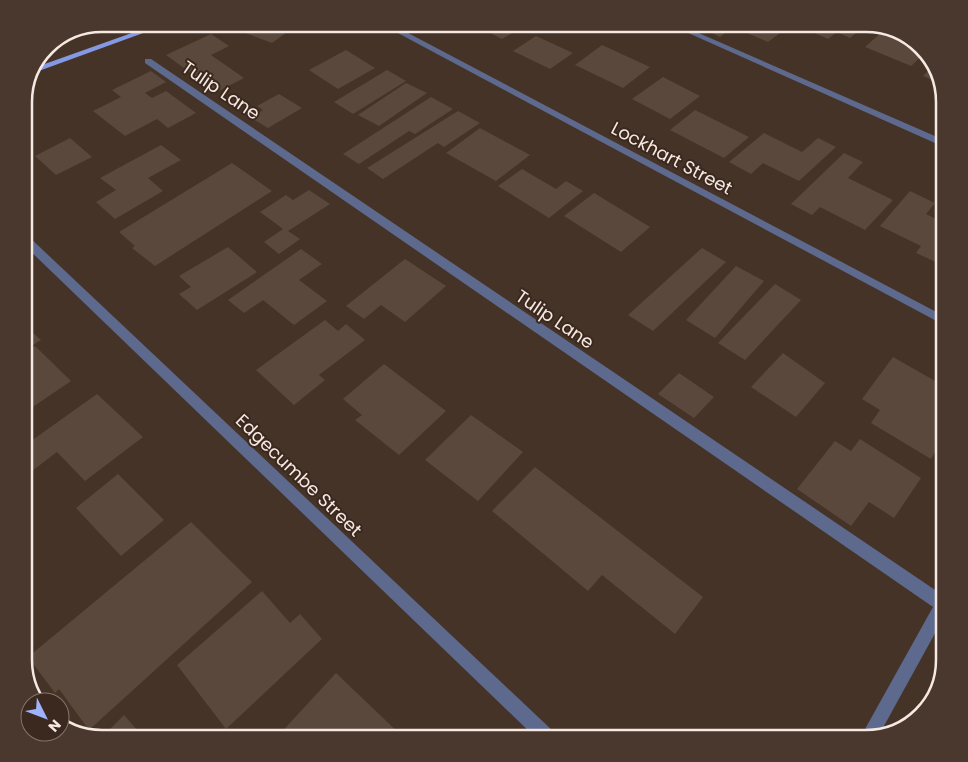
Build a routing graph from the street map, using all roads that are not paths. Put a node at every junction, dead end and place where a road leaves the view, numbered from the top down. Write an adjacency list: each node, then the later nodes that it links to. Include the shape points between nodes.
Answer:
1 (139, 33): 5 (main road)
2 (402, 33): 8 (street, Lockhart Street)
3 (692, 33): 6 (street)
4 (148, 61): 9 (street, Tulip Lane)
5 (42, 68)
6 (936, 140)
7 (33, 248): 12 (street, Edgecumbe Street)
8 (936, 317)
9 (936, 600)
10 (936, 619): 11 (street)
11 (873, 729)
12 (540, 730)

